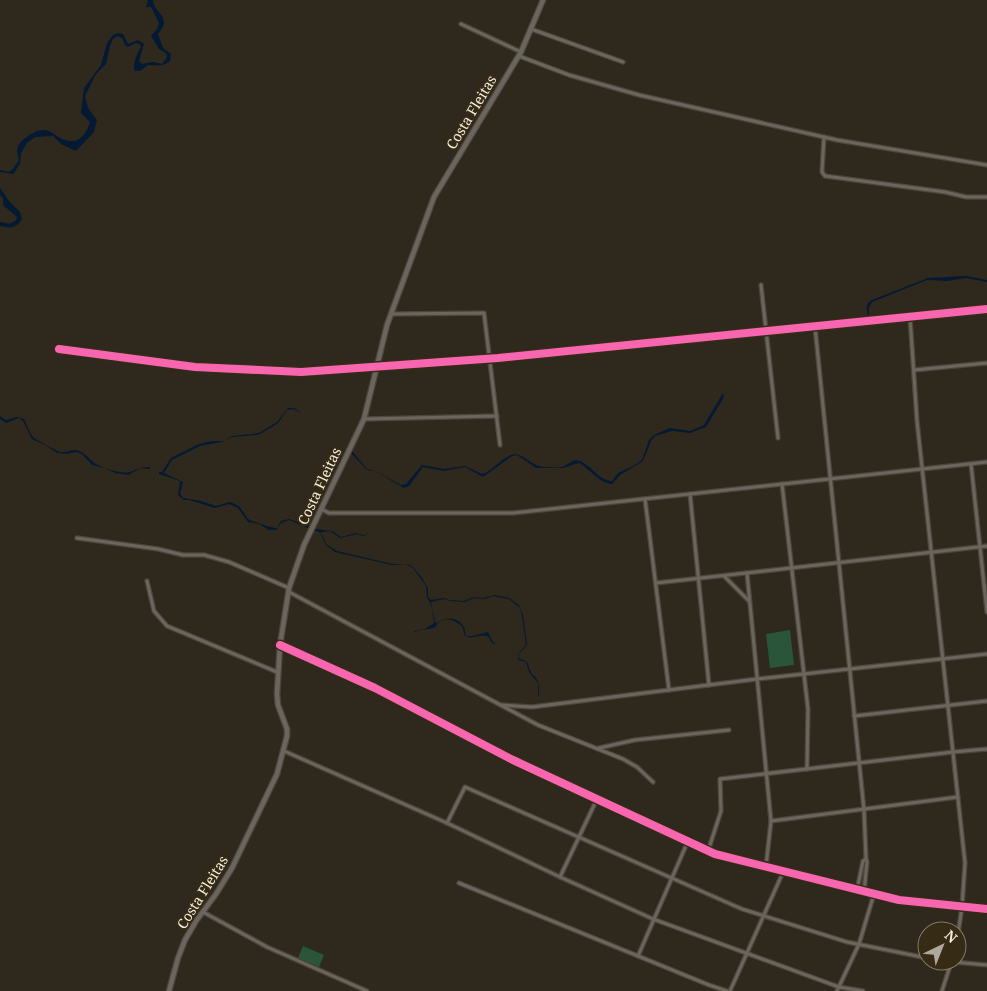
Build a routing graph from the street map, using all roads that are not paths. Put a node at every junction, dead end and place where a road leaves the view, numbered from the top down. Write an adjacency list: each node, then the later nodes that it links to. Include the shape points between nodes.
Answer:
1 (541, 1): 3 (main road, Costa Fleitas)
2 (461, 24): 4 (street)
3 (531, 29): 4 (main road, Costa Fleitas); 5 (street)
4 (519, 54): 6 (street, via 614,89); 11 (main road, Costa Fleitas, via 439,187)
5 (623, 62)
6 (824, 137): 7 (street); 8 (street, via 822,172 825,176 966,197)
7 (987, 165)
8 (987, 197)
9 (762, 285): 14 (street)
10 (987, 309): 12 (street)
11 (391, 314): 16 (street, via 484,312); 18 (main road, Costa Fleitas)
12 (910, 317): 13 (street); 19 (street)
13 (815, 327): 14 (street); 27 (street)
14 (767, 332): 16 (street); 22 (street)
15 (59, 349): 18 (street, via 228,369 301,372)
16 (490, 358): 18 (street); 20 (street)
17 (987, 363): 19 (street)
18 (377, 366): 21 (main road, Costa Fleitas)
19 (914, 370): 26 (street)
20 (497, 416): 21 (street); 23 (street)
21 (364, 418): 31 (main road, Costa Fleitas)
22 (778, 438)
23 (500, 445)
24 (987, 462): 25 (street)
25 (971, 464): 26 (street); 34 (street)
26 (923, 469): 27 (street); 35 (street)
27 (831, 479): 28 (street); 36 (street)
28 (782, 484): 29 (street); 37 (street)
29 (690, 494): 30 (street); 40 (street)
30 (645, 499): 31 (street, via 513,513 328,513); 42 (street)
31 (320, 509): 43 (main road, Costa Fleitas)
32 (77, 538): 43 (street, via 183,555 204,555 229,562)
33 (987, 546): 34 (street)
34 (980, 547): 35 (street); 45 (street)
35 (932, 552): 36 (street); 48 (street)
36 (839, 562): 37 (street); 49 (street)
37 (792, 568): 38 (street); 51 (street)
38 (747, 573): 39 (street); 44 (street)
39 (723, 576): 40 (street); 44 (street)
40 (698, 578): 42 (street); 53 (street)
41 (147, 581): 50 (street, via 154,611 167,626)
42 (656, 583): 54 (street)
43 (288, 590): 46 (main road, Costa Fleitas); 56 (street)
44 (749, 601): 52 (street)
45 (987, 612)
46 (280, 645): 50 (main road, Costa Fleitas); 69 (street, via 375,688 504,756)
47 (987, 654): 48 (street)
48 (943, 659): 49 (street); 57 (street)
49 (849, 669): 51 (street); 58 (street)
50 (278, 672): 62 (main road, Costa Fleitas, via 278,704 287,729)
51 (804, 674): 52 (street); 65 (street, via 808,709)
52 (757, 679): 53 (street); 66 (street)
53 (709, 685): 54 (street)
54 (668, 690): 56 (street, via 532,707)
55 (987, 701): 57 (street)
56 (502, 705): 60 (street, via 538,725)
57 (948, 706): 58 (street); 63 (street)
58 (854, 716): 64 (street)
59 (729, 730): 60 (street, via 635,740)
60 (597, 749): 67 (street, via 637,767)
61 (987, 749): 63 (street)
62 (284, 751): 72 (street); 87 (main road, Costa Fleitas, via 277,774 232,868)
63 (953, 752): 64 (street); 68 (street)
64 (859, 762): 65 (street); 70 (street)
65 (807, 769): 66 (street)
66 (766, 774): 71 (street); 75 (street, via 720,779 721,811)
67 (653, 782)
68 (958, 797): 70 (street); 85 (street, via 965,863)
69 (597, 799): 73 (street); 74 (street)
70 (864, 810): 71 (street); 76 (street)
71 (770, 822): 77 (street)
72 (447, 824): 73 (street, via 465,788); 79 (street)
73 (578, 837): 79 (street); 80 (street)
74 (688, 841): 75 (street); 80 (street)
75 (708, 851): 77 (street)
76 (866, 859): 82 (street); 83 (street)
77 (766, 866): 78 (street)
78 (784, 870): 82 (street); 88 (street)
79 (560, 878): 89 (street)
80 (672, 878): 88 (street); 89 (street)
81 (459, 883): 93 (street)
82 (857, 890): 83 (street)
83 (864, 892): 84 (street)
84 (874, 894): 85 (street); 91 (street)
85 (962, 907): 86 (street); 90 (street)
86 (987, 909)
87 (202, 912): 100 (main road, Costa Fleitas, via 180,950); 101 (street, via 267,947)
88 (763, 915): 91 (street); 92 (street)
89 (653, 919): 92 (street); 93 (street)
90 (960, 921)
91 (859, 944): 94 (street); 98 (street)
92 (746, 953): 98 (street); 102 (street)
93 (638, 956): 99 (street)
94 (917, 956)
95 (967, 963): 96 (street)
96 (987, 965)
97 (948, 971): 105 (street)
98 (839, 987): 103 (street); 104 (street)
99 (717, 990): 102 (street)
100 (169, 991)
101 (367, 991)
102 (728, 991)
103 (837, 991)
104 (863, 991)
105 (942, 991)

